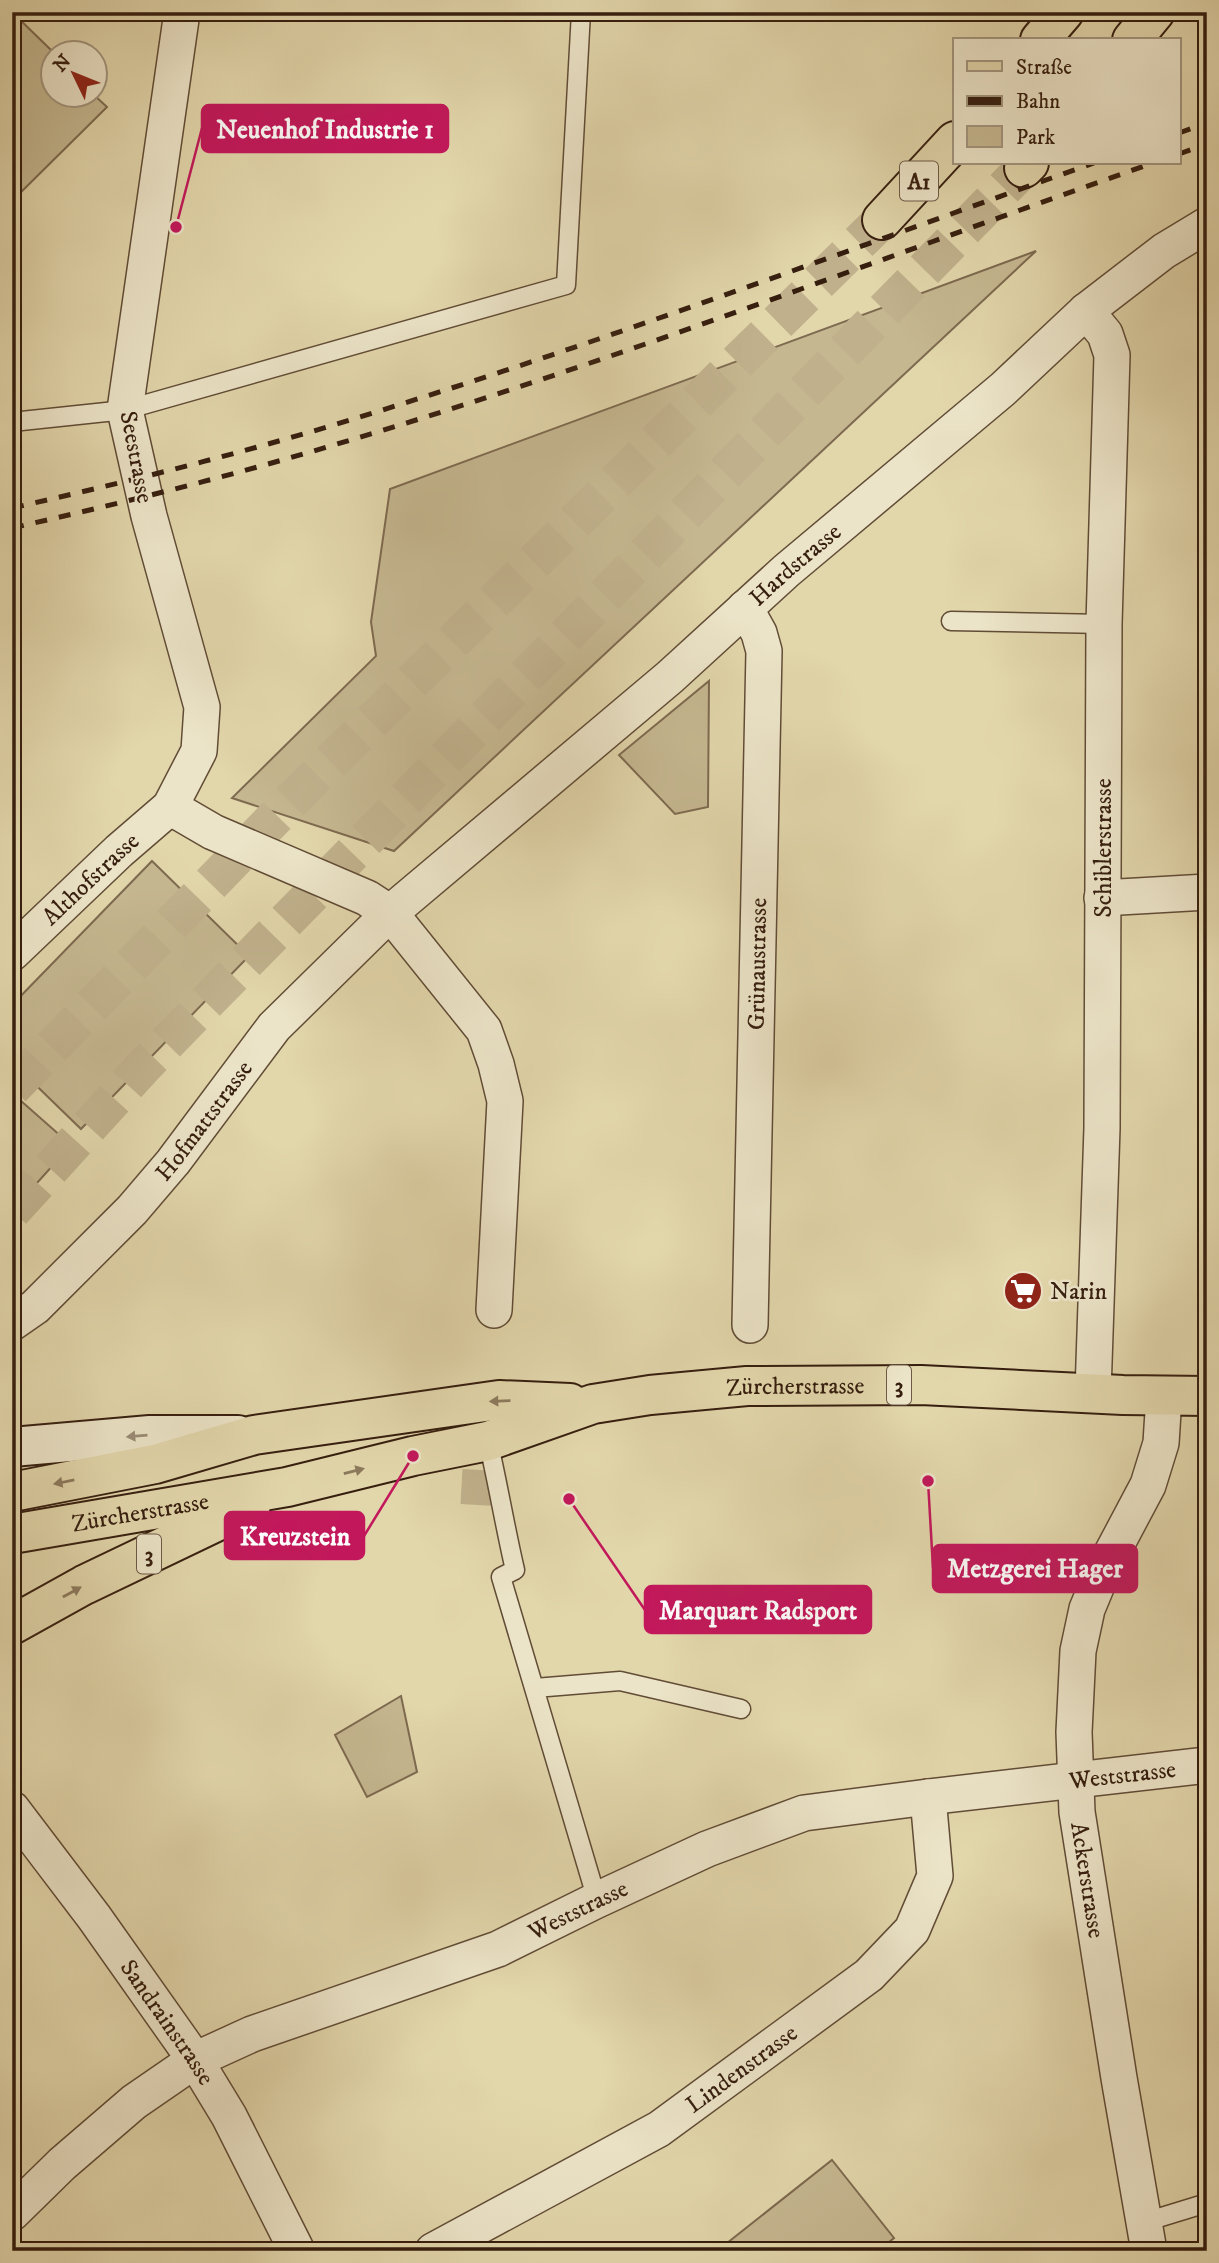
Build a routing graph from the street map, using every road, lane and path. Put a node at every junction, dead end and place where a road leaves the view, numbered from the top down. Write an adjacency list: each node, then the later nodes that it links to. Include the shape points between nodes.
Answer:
1 (183, 12): 11 (street, Seestrasse)
2 (581, 12): 11 (lane, via 566,285)
3 (1064, 12): 5 (main road)
4 (1155, 12): 6 (main road)
5 (1042, 38)
6 (1134, 38)
7 (953, 143): 8 (main road, A1)
8 (882, 220)
9 (1207, 225): 10 (street, Hardstrasse, via 1164,251)
10 (1086, 311): 13 (street, Hardstrasse, via 1003,389); 15 (street, Schiblerstrasse, via 1105,334 1112,355)
11 (125, 410): 12 (lane); 16 (street, Seestrasse, via 202,707 199,751)
12 (12, 422)
13 (745, 608): 19 (street, Hardstrasse); 23 (street, Grünaustrasse, via 764,651)
14 (951, 621): 15 (lane)
15 (1104, 624): 18 (street, Schiblerstrasse)
16 (170, 807): 19 (street, via 213,832 367,898); 20 (street, Althofstrasse)
17 (1207, 892): 18 (street)
18 (1102, 898): 24 (street, Schiblerstrasse, via 1102,1128)
19 (390, 914): 21 (street, via 484,1030 496,1064 505,1101); 22 (street, Hofmattstrasse, via 274,1027 197,1132 132,1210 35,1307)
20 (14, 946)
21 (495, 1310)
22 (12, 1323)
23 (750, 1325)
24 (1093, 1392): 25 (main road, Zürcherstrasse / 3); 27 (main road, Zürcherstrasse / 3, via 921,1385 747,1386)
25 (1164, 1396): 26 (main road, Zürcherstrasse / 3); 38 (street, Ackerstrasse, via 1161,1443 1148,1485 1087,1608 1078,1651)
26 (1207, 1396)
27 (593, 1404): 28 (main road, Zürcherstrasse / 3, one-way to 28, via 499,1401); 29 (main road, Zürcherstrasse / 3)
28 (254, 1435): 30 (main road, Zürcherstrasse / 3, one-way to 30, via 149,1435); 32 (main road, Zürcherstrasse / 3, one-way to 32, via 155,1464)
29 (488, 1441): 31 (main road, Zürcherstrasse / 3, one-way to 29); 35 (lane, via 515,1570 502,1577)
30 (12, 1447)
31 (288, 1487): 33 (main road, Zürcherstrasse); 34 (main road, 3, one-way to 31, via 84,1585)
32 (12, 1492)
33 (12, 1534)
34 (12, 1625)
35 (535, 1688): 36 (lane, via 620,1681); 41 (lane)
36 (741, 1709)
37 (1207, 1765): 38 (street, Weststrasse)
38 (1076, 1779): 39 (street, Weststrasse); 45 (street, Ackerstrasse, via 1077,1812)
39 (928, 1797): 41 (street, Weststrasse, via 804,1814 707,1849); 47 (street, Lindenstrasse, via 935,1876 912,1930 869,1975 659,2129)
40 (12, 1809): 42 (street, Sandrainstrasse)
41 (597, 1900): 42 (street, Weststrasse, via 498,1949 252,2034)
42 (195, 2060): 44 (street, Weststrasse, via 134,2102); 46 (street, Sandrainstrasse, via 229,2116)
43 (1207, 2203): 45 (lane)
44 (12, 2213)
45 (1147, 2236)
46 (297, 2251)
47 (433, 2251)

